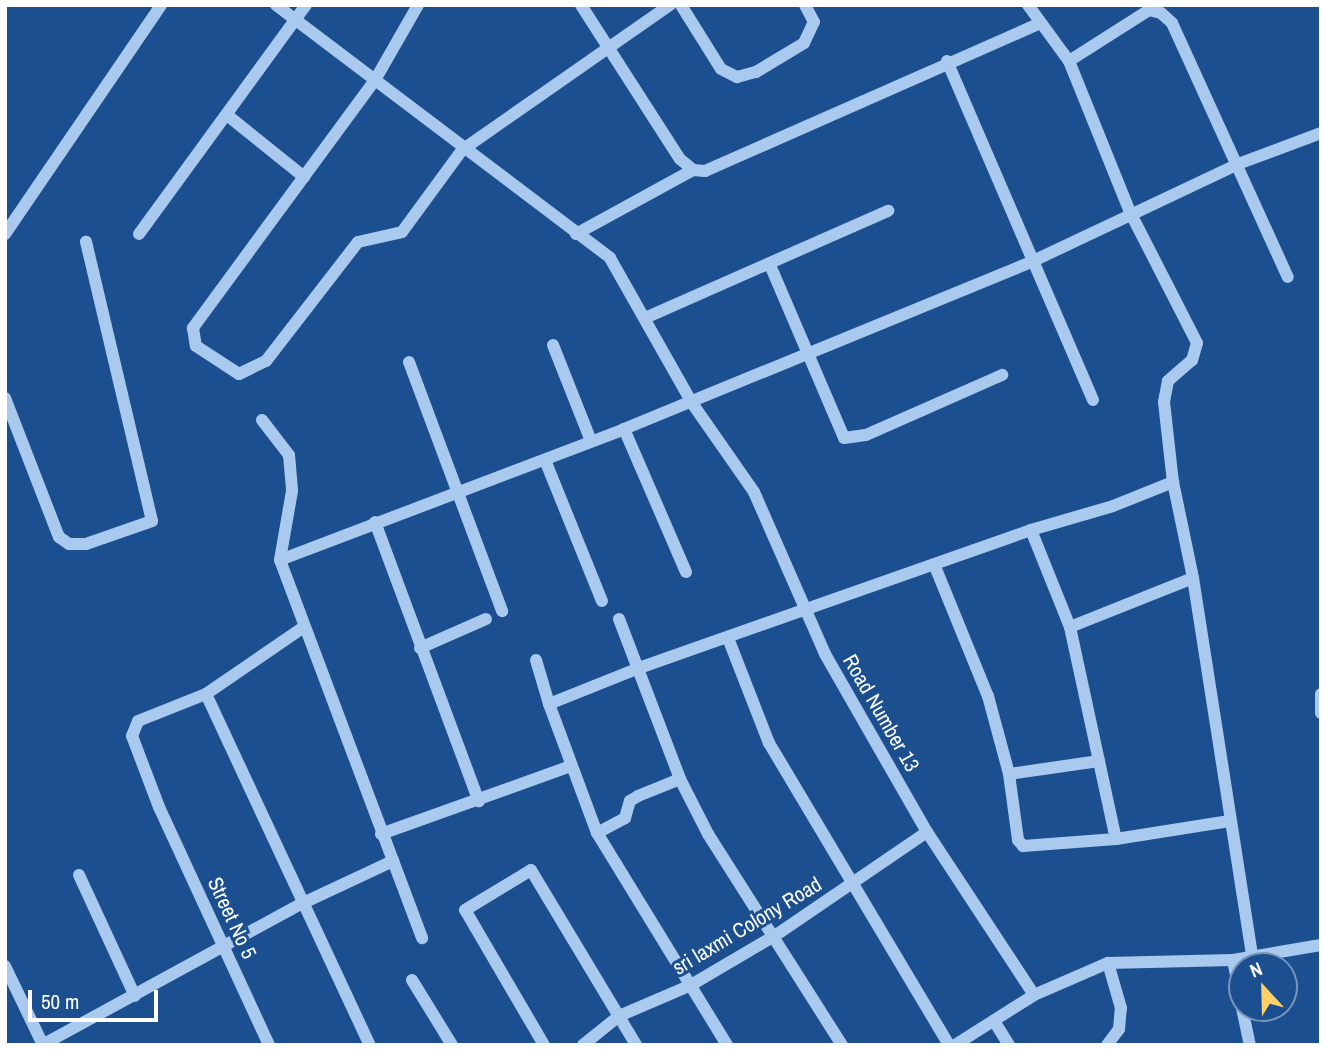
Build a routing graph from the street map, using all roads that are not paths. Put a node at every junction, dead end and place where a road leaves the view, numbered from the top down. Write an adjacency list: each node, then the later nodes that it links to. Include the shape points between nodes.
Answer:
1 (161, 5): 24 (street)
2 (276, 5): 10 (street, Road Number 13)
3 (306, 5): 10 (street)
4 (418, 5): 15 (street)
5 (581, 5): 12 (street)
6 (670, 5): 12 (street)
7 (681, 5): 8 (street, via 721,69 737,77 756,72 804,43 814,22)
8 (805, 5)
9 (1028, 5): 11 (street)
10 (299, 18): 15 (street, Road Number 13); 16 (street)
11 (1040, 23): 13 (street); 14 (street)
12 (611, 48): 18 (street); 20 (street, via 680,159)
13 (947, 61): 20 (street, via 705,172); 28 (street)
14 (1069, 61): 19 (street, via 1136,15 1149,10 1161,13 1172,23); 23 (street)
15 (375, 80): 18 (street, Road Number 13); 21 (street)
16 (227, 115): 21 (street); 25 (street)
17 (1321, 133): 19 (street)
18 (462, 150): 21 (street, via 402,232 358,242 266,361 239,374 195,346 193,328); 26 (street, Road Number 13)
19 (1238, 164): 23 (street); 30 (street)
20 (693, 170): 26 (street)
21 (304, 177)
22 (888, 211): 29 (street)
23 (1130, 212): 28 (street); 43 (street, via 1197,343 1192,360 1168,381 1164,402)
24 (5, 234)
25 (139, 234)
26 (576, 234): 31 (street, Road Number 13, via 610,258)
27 (86, 242): 36 (street, via 152,521 86,544 69,544 59,537)
28 (1031, 262): 33 (street); 37 (street)
29 (770, 265): 31 (street); 33 (street)
30 (1288, 277)
31 (645, 318): 38 (street, Road Number 13)
32 (552, 345): 41 (street)
33 (806, 352): 35 (street, via 838,429 844,438 852,439); 38 (street)
34 (409, 362): 44 (street)
35 (1002, 375)
36 (5, 398)
37 (1093, 400)
38 (692, 403): 40 (street); 52 (street, Road Number 13, via 754,492)
39 (261, 421): 47 (street, via 289,455 292,491)
40 (624, 429): 41 (street); 49 (street)
41 (592, 441): 42 (street)
42 (545, 460): 44 (street); 51 (street)
43 (1173, 482): 46 (street, via 1113,506); 50 (street)
44 (456, 496): 45 (street); 53 (street)
45 (375, 522): 47 (street); 59 (street)
46 (1031, 530): 48 (street); 57 (street)
47 (280, 560): 56 (street)
48 (934, 564): 52 (street); 68 (street, via 988,696)
49 (686, 572)
50 (1193, 578): 57 (street); 71 (street)
51 (601, 601)
52 (808, 609): 58 (street); 72 (street, Road Number 13, via 825,654)
53 (502, 611)
54 (486, 619): 59 (street)
55 (620, 619): 61 (street)
56 (304, 627): 62 (street); 74 (street)
57 (1070, 627): 66 (street)
58 (728, 638): 61 (street); 78 (street, via 769,743)
59 (420, 648): 70 (street)
60 (536, 660): 64 (street)
61 (639, 668): 64 (street); 69 (street)
62 (206, 694): 79 (street); 83 (street, Street No 5, via 144,718 133,729 159,807)
63 (1321, 694): 65 (street)
64 (550, 704): 67 (street)
65 (1321, 713)
66 (1099, 761): 68 (street); 75 (street)
67 (571, 766): 70 (street); 73 (street)
68 (1009, 774): 75 (street, via 1017,834 1023,846)
69 (680, 779): 73 (street, via 638,796 630,802 625,818); 80 (street, via 708,834)
70 (479, 801): 74 (street)
71 (1230, 821): 75 (street); 84 (street)
72 (927, 832): 78 (street, sri laxmi Colony Road); 91 (street, Road Number 13)
73 (597, 833): 90 (street)
74 (381, 834): 76 (street)
75 (1116, 839)
76 (393, 861): 79 (street); 81 (street)
77 (79, 876): 92 (street)
78 (853, 883): 80 (street, sri laxmi Colony Road); 105 (street)
79 (301, 904): 83 (street); 98 (street)
80 (776, 935): 90 (street, sri laxmi Colony Road); 104 (street)
81 (422, 938)
82 (1321, 945): 85 (street)
83 (223, 946): 92 (street); 97 (street, Street No 5)
84 (1252, 952)
85 (1273, 952)
86 (1228, 960): 87 (street)
87 (1108, 963): 91 (street); 108 (street, via 1121,1009 1119,1029)
88 (5, 966): 96 (street)
89 (412, 980): 99 (street)
90 (691, 985): 93 (street, sri laxmi Colony Road); 103 (street)
91 (1034, 995): 94 (street)
92 (135, 996): 96 (street)
93 (619, 1017): 100 (street, via 531,870 465,910); 101 (street, sri laxmi Colony Road); 102 (street)
94 (994, 1021): 106 (street); 107 (street)
95 (1245, 1022): 109 (street)
96 (44, 1044)
97 (269, 1045)
98 (370, 1045)
99 (452, 1045)
100 (544, 1045)
101 (583, 1045)
102 (636, 1045)
103 (727, 1045)
104 (842, 1045)
105 (949, 1045)
106 (955, 1045)
107 (1009, 1045)
108 (1107, 1045)
109 (1250, 1045)

